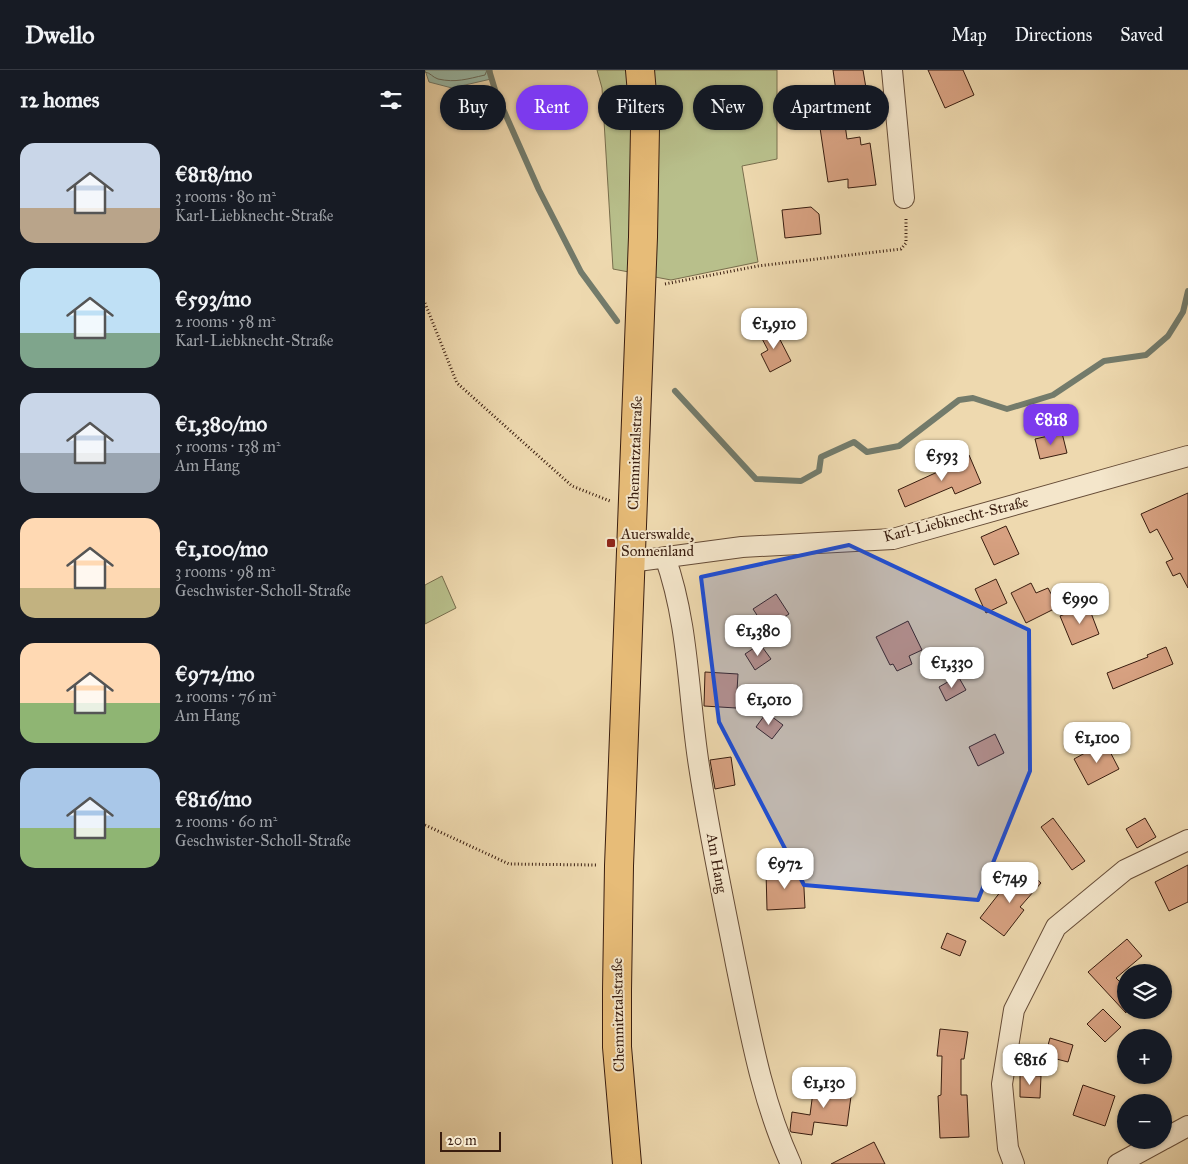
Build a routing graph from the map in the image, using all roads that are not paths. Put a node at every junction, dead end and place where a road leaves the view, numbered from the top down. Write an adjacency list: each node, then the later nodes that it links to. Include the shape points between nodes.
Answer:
1 (641, 70): 6 (main road, Chemnitztalstraße, via 645,138)
2 (892, 70): 3 (street)
3 (905, 206)
4 (1188, 456): 5 (street, Karl-Liebknecht-Straße, via 893,539 742,547)
5 (665, 557): 6 (street, Karl-Liebknecht-Straße); 12 (street, Am Hang, via 675,585 683,626 699,766 758,1072)
6 (630, 562): 11 (main road, Chemnitztalstraße, via 619,866 617,1047)
7 (1188, 840): 13 (street, via 1125,870 1056,927 1014,1010 1002,1084 1008,1148)
8 (1188, 1126): 9 (street)
9 (1172, 1135)
10 (1146, 1149): 14 (street)
11 (627, 1164)
12 (791, 1164)
13 (1013, 1164)
14 (1117, 1164)

